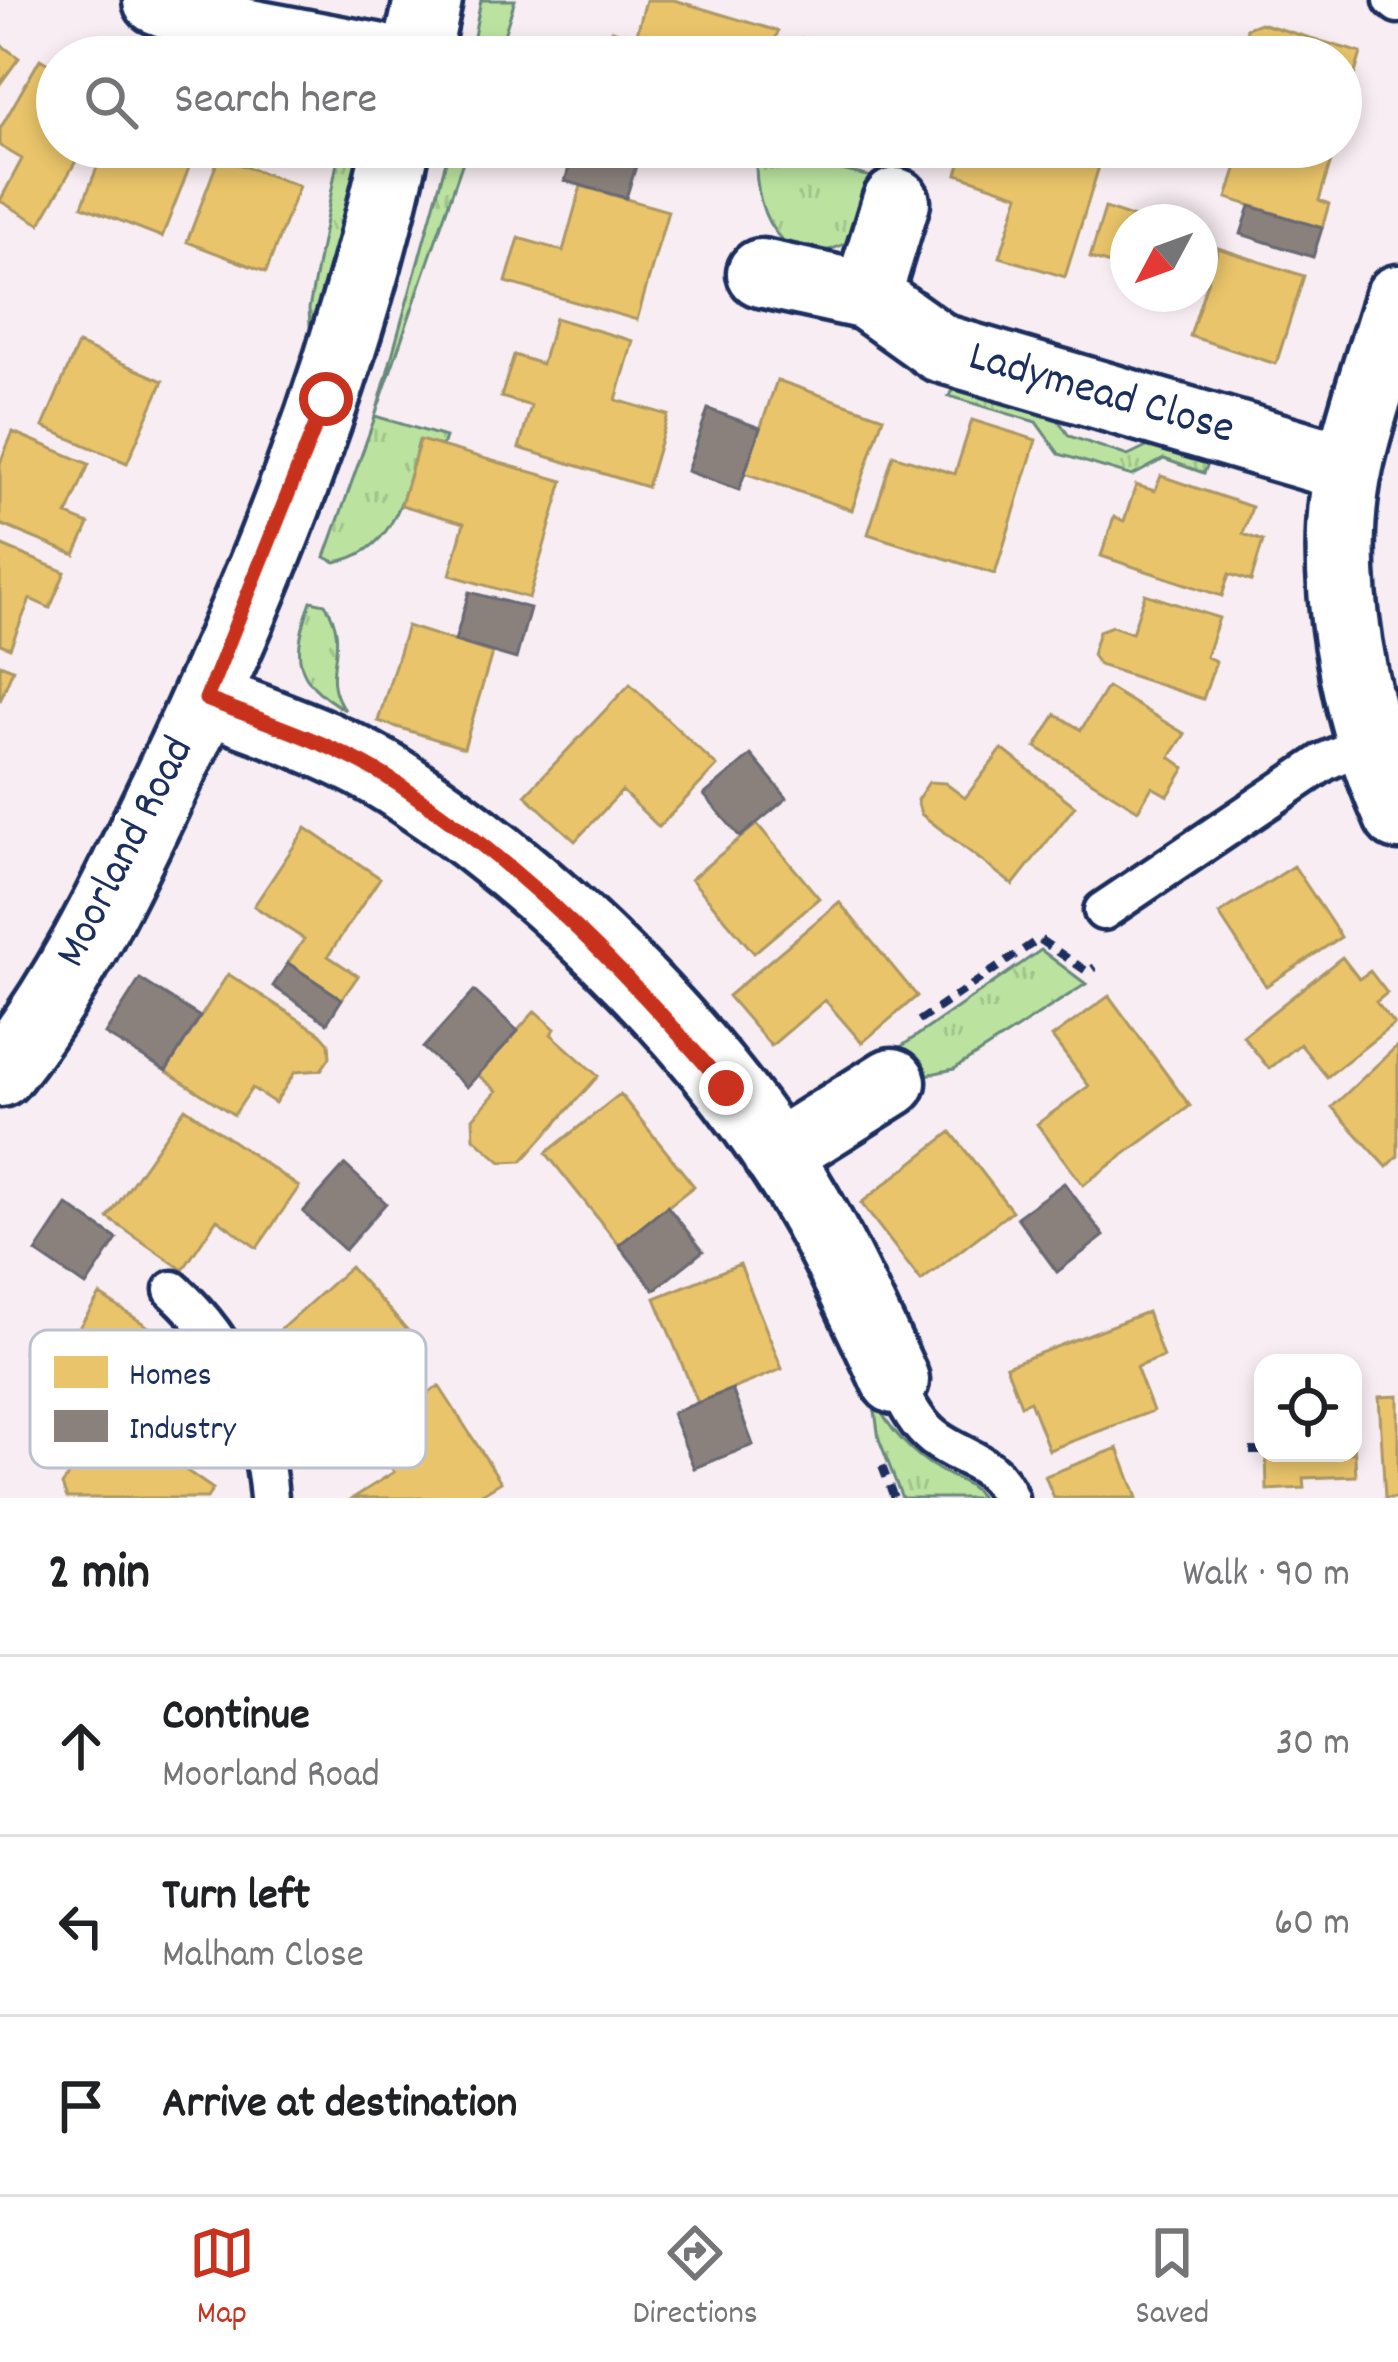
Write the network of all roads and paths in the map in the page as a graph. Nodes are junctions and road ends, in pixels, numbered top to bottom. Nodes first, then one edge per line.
1 (157, 0) edge
2 (428, 0) edge
3 (263, 36) edge
4 (420, 36) edge
5 (391, 168) edge
6 (896, 202) dead end
7 (761, 273) dead end
8 (867, 296) junction
9 (1398, 299) edge
10 (1348, 468) junction
11 (206, 699) junction
12 (1370, 741) junction
13 (1398, 816) edge
14 (1102, 911) dead end
15 (0, 1073) edge
16 (892, 1082) dead end
17 (776, 1155) junction
18 (173, 1290) dead end
19 (210, 1330) edge
20 (895, 1381) joint
21 (1250, 1451) dead end
22 (1254, 1451) edge
23 (265, 1468) edge
24 (269, 1498) edge
25 (1009, 1498) edge

1 - 3 street
2 - 4 street
5 - 11 street, Moorland Road
6 - 8 street
7 - 8 street, Ladymead Close
8 - 10 street, Ladymead Close
9 - 10 street
10 - 12 street
11 - 15 street, Moorland Road
11 - 17 street
12 - 13 street
12 - 14 lane
16 - 17 street
17 - 20 street
18 - 19 lane
20 - 25 lane
21 - 22 path
23 - 24 lane

